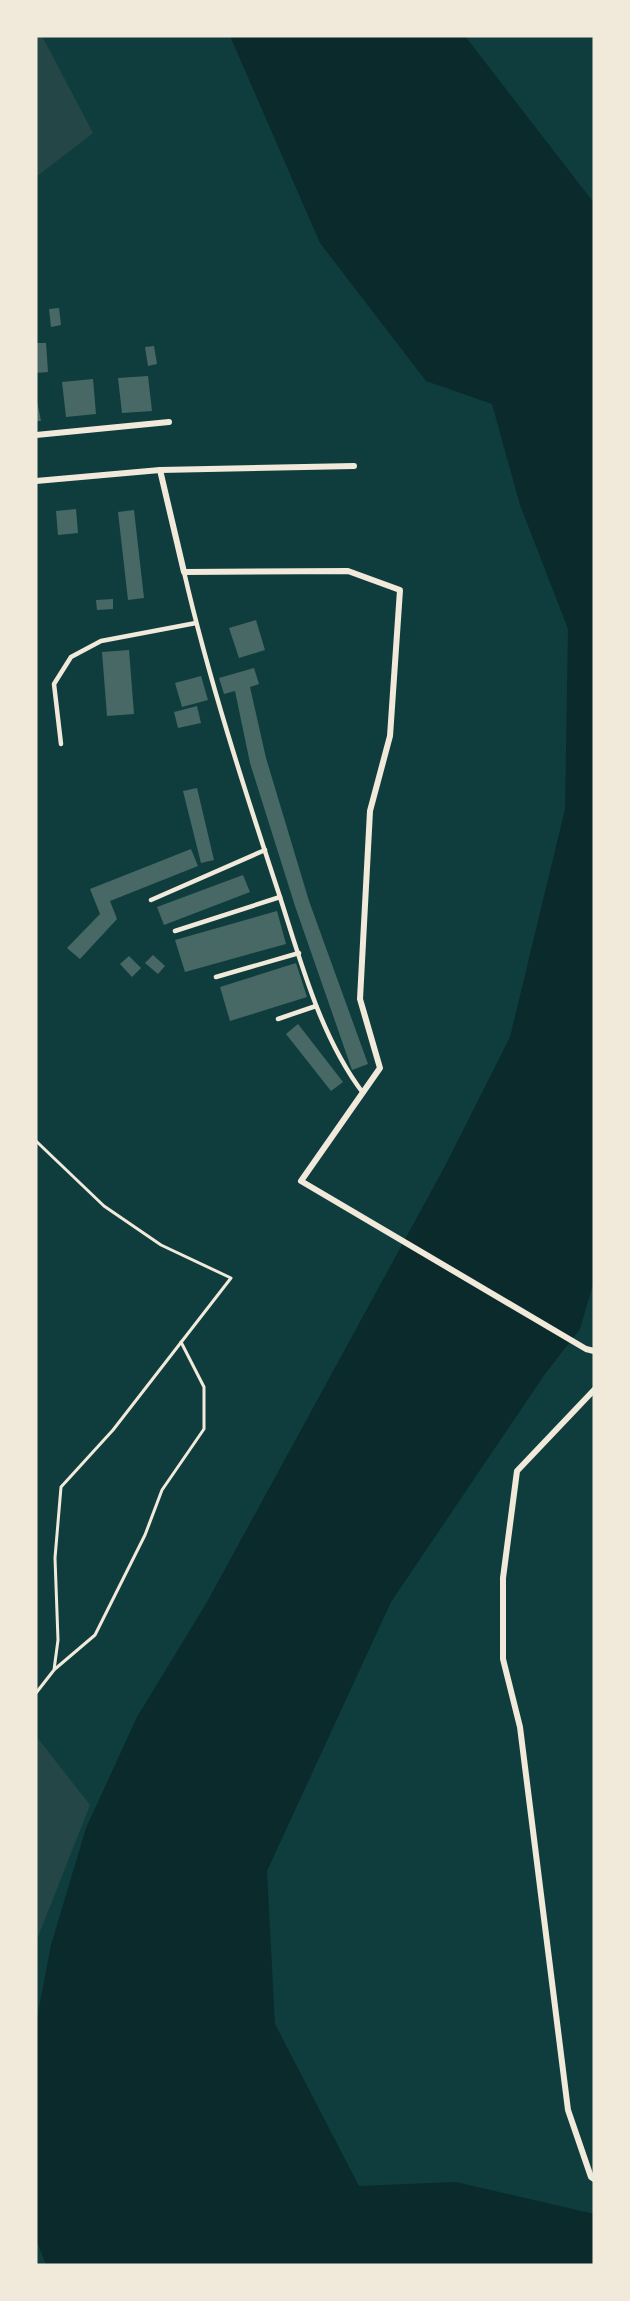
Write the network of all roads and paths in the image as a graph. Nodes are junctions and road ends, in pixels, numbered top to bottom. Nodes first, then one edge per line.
1 (169, 422) dead end
2 (36, 435) edge
3 (354, 466) dead end
4 (160, 470) junction
5 (36, 481) edge
6 (184, 572) junction
7 (196, 623) junction
8 (61, 744) dead end
9 (265, 850) junction
10 (280, 897) junction
11 (151, 900) dead end
12 (175, 931) dead end
13 (299, 953) junction
14 (216, 977) dead end
15 (316, 1006) junction
16 (278, 1020) dead end
17 (363, 1093) junction
18 (36, 1141) edge
19 (182, 1342) junction
20 (594, 1351) edge
21 (594, 1390) edge
22 (54, 1670) junction
23 (36, 1693) edge
24 (594, 2179) edge

1 - 2 street
3 - 4 street
4 - 5 street
4 - 6 street
6 - 7 lane
6 - 17 street
7 - 8 lane
7 - 9 lane
9 - 10 lane
9 - 11 lane
10 - 12 lane
10 - 13 lane
13 - 14 lane
13 - 15 lane
15 - 16 lane
15 - 17 lane
17 - 20 street
18 - 19 path
19 - 22 path
19 - 22 path
21 - 24 street
22 - 23 path

